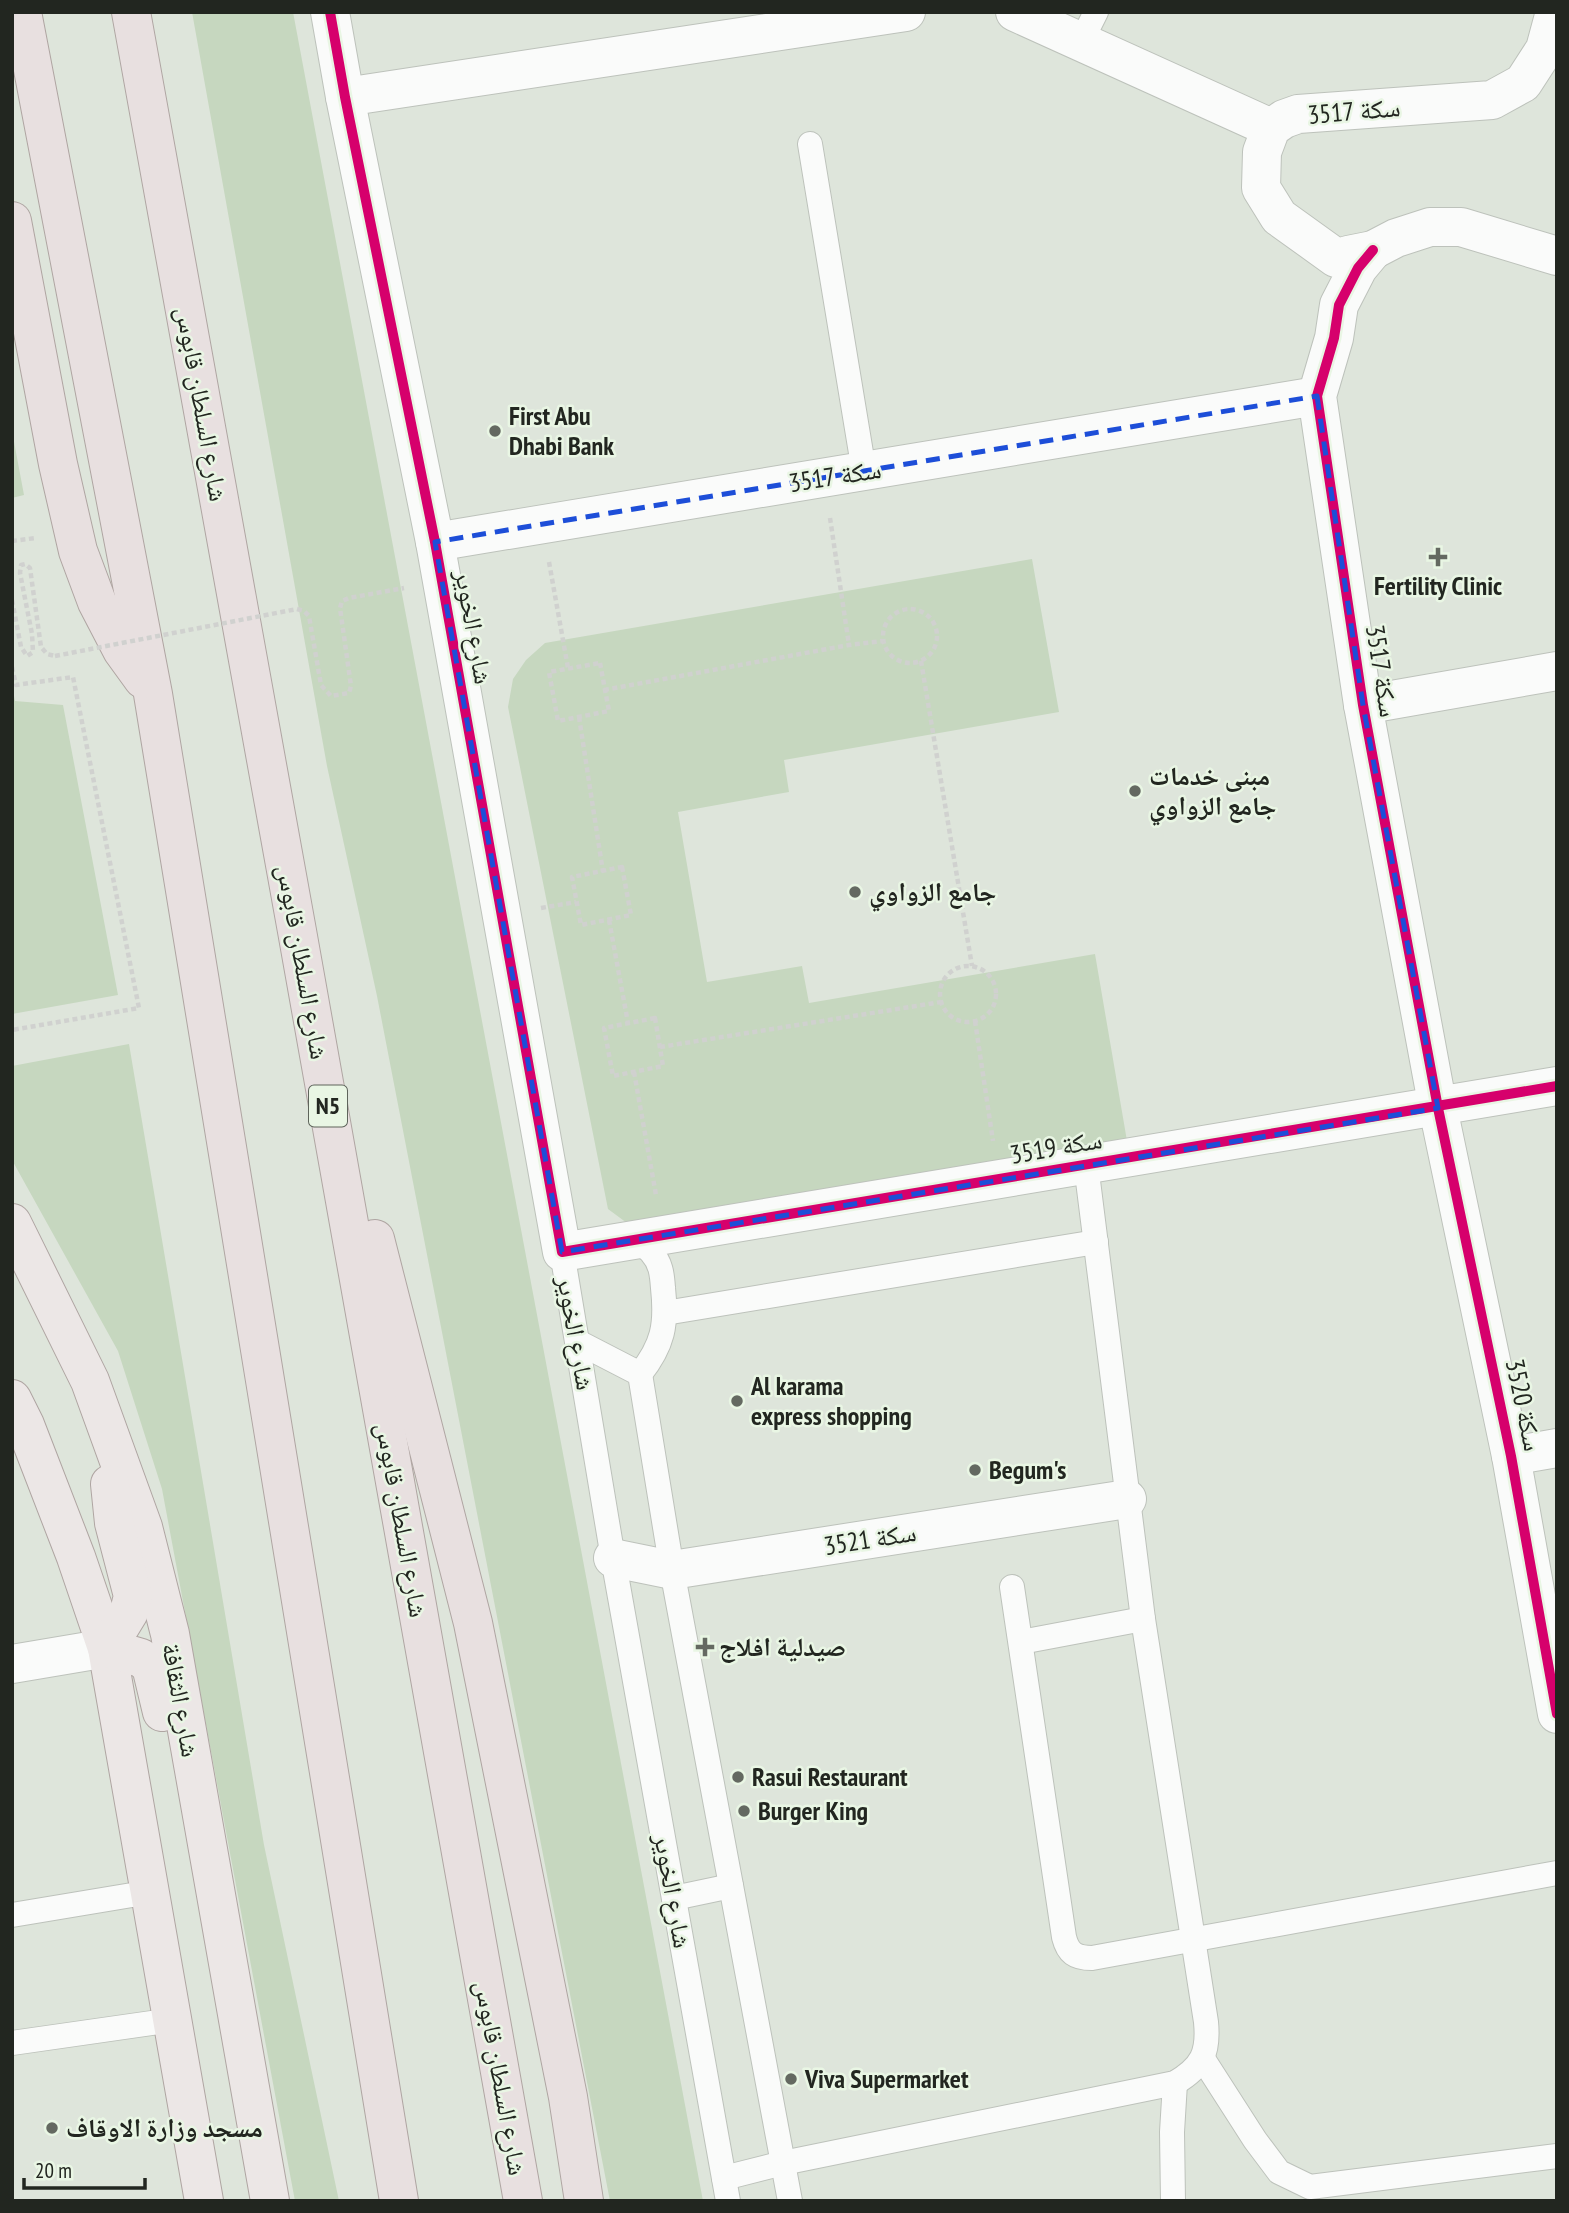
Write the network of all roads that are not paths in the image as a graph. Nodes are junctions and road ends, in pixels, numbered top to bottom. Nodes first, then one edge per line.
1 (23, 12) edge
2 (131, 12) edge
3 (330, 12) edge
4 (906, 12) edge
5 (1015, 12) edge
6 (1555, 12) edge
7 (793, 21) edge
8 (1089, 27) edge
9 (345, 97) junction
10 (1271, 128) junction
11 (810, 144) dead end
12 (12, 221) edge
13 (1557, 256) edge
14 (1342, 274) junction
15 (1317, 396) junction
16 (864, 471) junction
17 (435, 542) junction
18 (1557, 671) edge
19 (153, 694) junction
20 (1363, 705) junction
21 (297, 931) junction
22 (1557, 1086) edge
23 (1438, 1108) junction
24 (1086, 1165) junction
25 (12, 1223) edge
26 (648, 1237) junction
27 (1096, 1242) junction
28 (562, 1252) junction
29 (665, 1313) junction
30 (578, 1342) junction
31 (640, 1374) junction
32 (12, 1399) edge
33 (105, 1422) junction
34 (1557, 1448) edge
35 (1511, 1457) junction
36 (1127, 1499) junction
37 (613, 1558) junction
38 (672, 1570) junction
39 (1012, 1587) dead end
40 (1143, 1619) junction
41 (1021, 1643) junction
42 (107, 1648) junction
43 (12, 1664) edge
44 (1557, 1714) edge
45 (1557, 1873) edge
46 (731, 1886) junction
47 (150, 1892) junction
48 (674, 1898) junction
49 (12, 1915) edge
50 (1192, 1940) junction
51 (173, 2020) junction
52 (12, 2043) edge
53 (1203, 2059) junction
54 (250, 2083) junction
55 (1175, 2083) junction
56 (1557, 2156) edge
57 (783, 2163) junction
58 (726, 2190) edge
59 (204, 2201) edge
60 (270, 2201) edge
61 (399, 2201) edge
62 (523, 2201) edge
63 (584, 2201) edge
64 (790, 2201) edge
65 (1173, 2201) edge

1 - 19 highway
2 - 21 highway, شارع السلطان قابوس / N5
3 - 9 street, شارع الخوير
4 - 7 street
5 - 8 street
6 - 10 street, سكة 3517
7 - 9 street
8 - 10 street
9 - 17 street, شارع الخوير
10 - 14 street, سكة 3517
11 - 16 lane
12 - 19 highway
13 - 14 street
14 - 15 street, سكة 3517
15 - 16 street, سكة 3517
15 - 20 street, سكة 3517
16 - 17 street, سكة 3517
17 - 28 street, شارع الخوير
18 - 20 street
19 - 61 highway
20 - 23 street, سكة 3517
21 - 62 highway, شارع السلطان قابوس / N5
21 - 63 highway
22 - 23 street, سكة 3519
23 - 24 street, سكة 3519
23 - 35 street, سكة 3520
24 - 26 street, سكة 3519
24 - 27 lane
25 - 33 main road, شارع الثقافة
26 - 28 street, سكة 3519
26 - 29 lane
27 - 29 lane
27 - 36 lane
28 - 30 lane, شارع الخوير
29 - 31 lane
30 - 31 lane
30 - 37 lane, شارع الخوير
31 - 38 lane
32 - 42 main road
33 - 42 main road
33 - 54 main road, شارع الثقافة
34 - 35 street
35 - 44 street, سكة 3520
36 - 38 street, سكة 3521
36 - 40 lane
37 - 38 street, سكة 3521
37 - 48 lane, شارع الخوير
38 - 46 lane
39 - 41 lane
40 - 41 lane
40 - 50 lane
41 - 50 lane
42 - 43 street
42 - 47 main road
42 - 54 main road
45 - 50 lane
46 - 48 lane
46 - 57 lane
47 - 49 lane
47 - 51 main road
48 - 58 lane, شارع الخوير
50 - 53 lane
51 - 52 lane
51 - 59 main road
53 - 55 lane
53 - 56 lane
54 - 60 main road, شارع الثقافة
55 - 57 lane
55 - 65 lane
57 - 58 lane
57 - 64 lane

